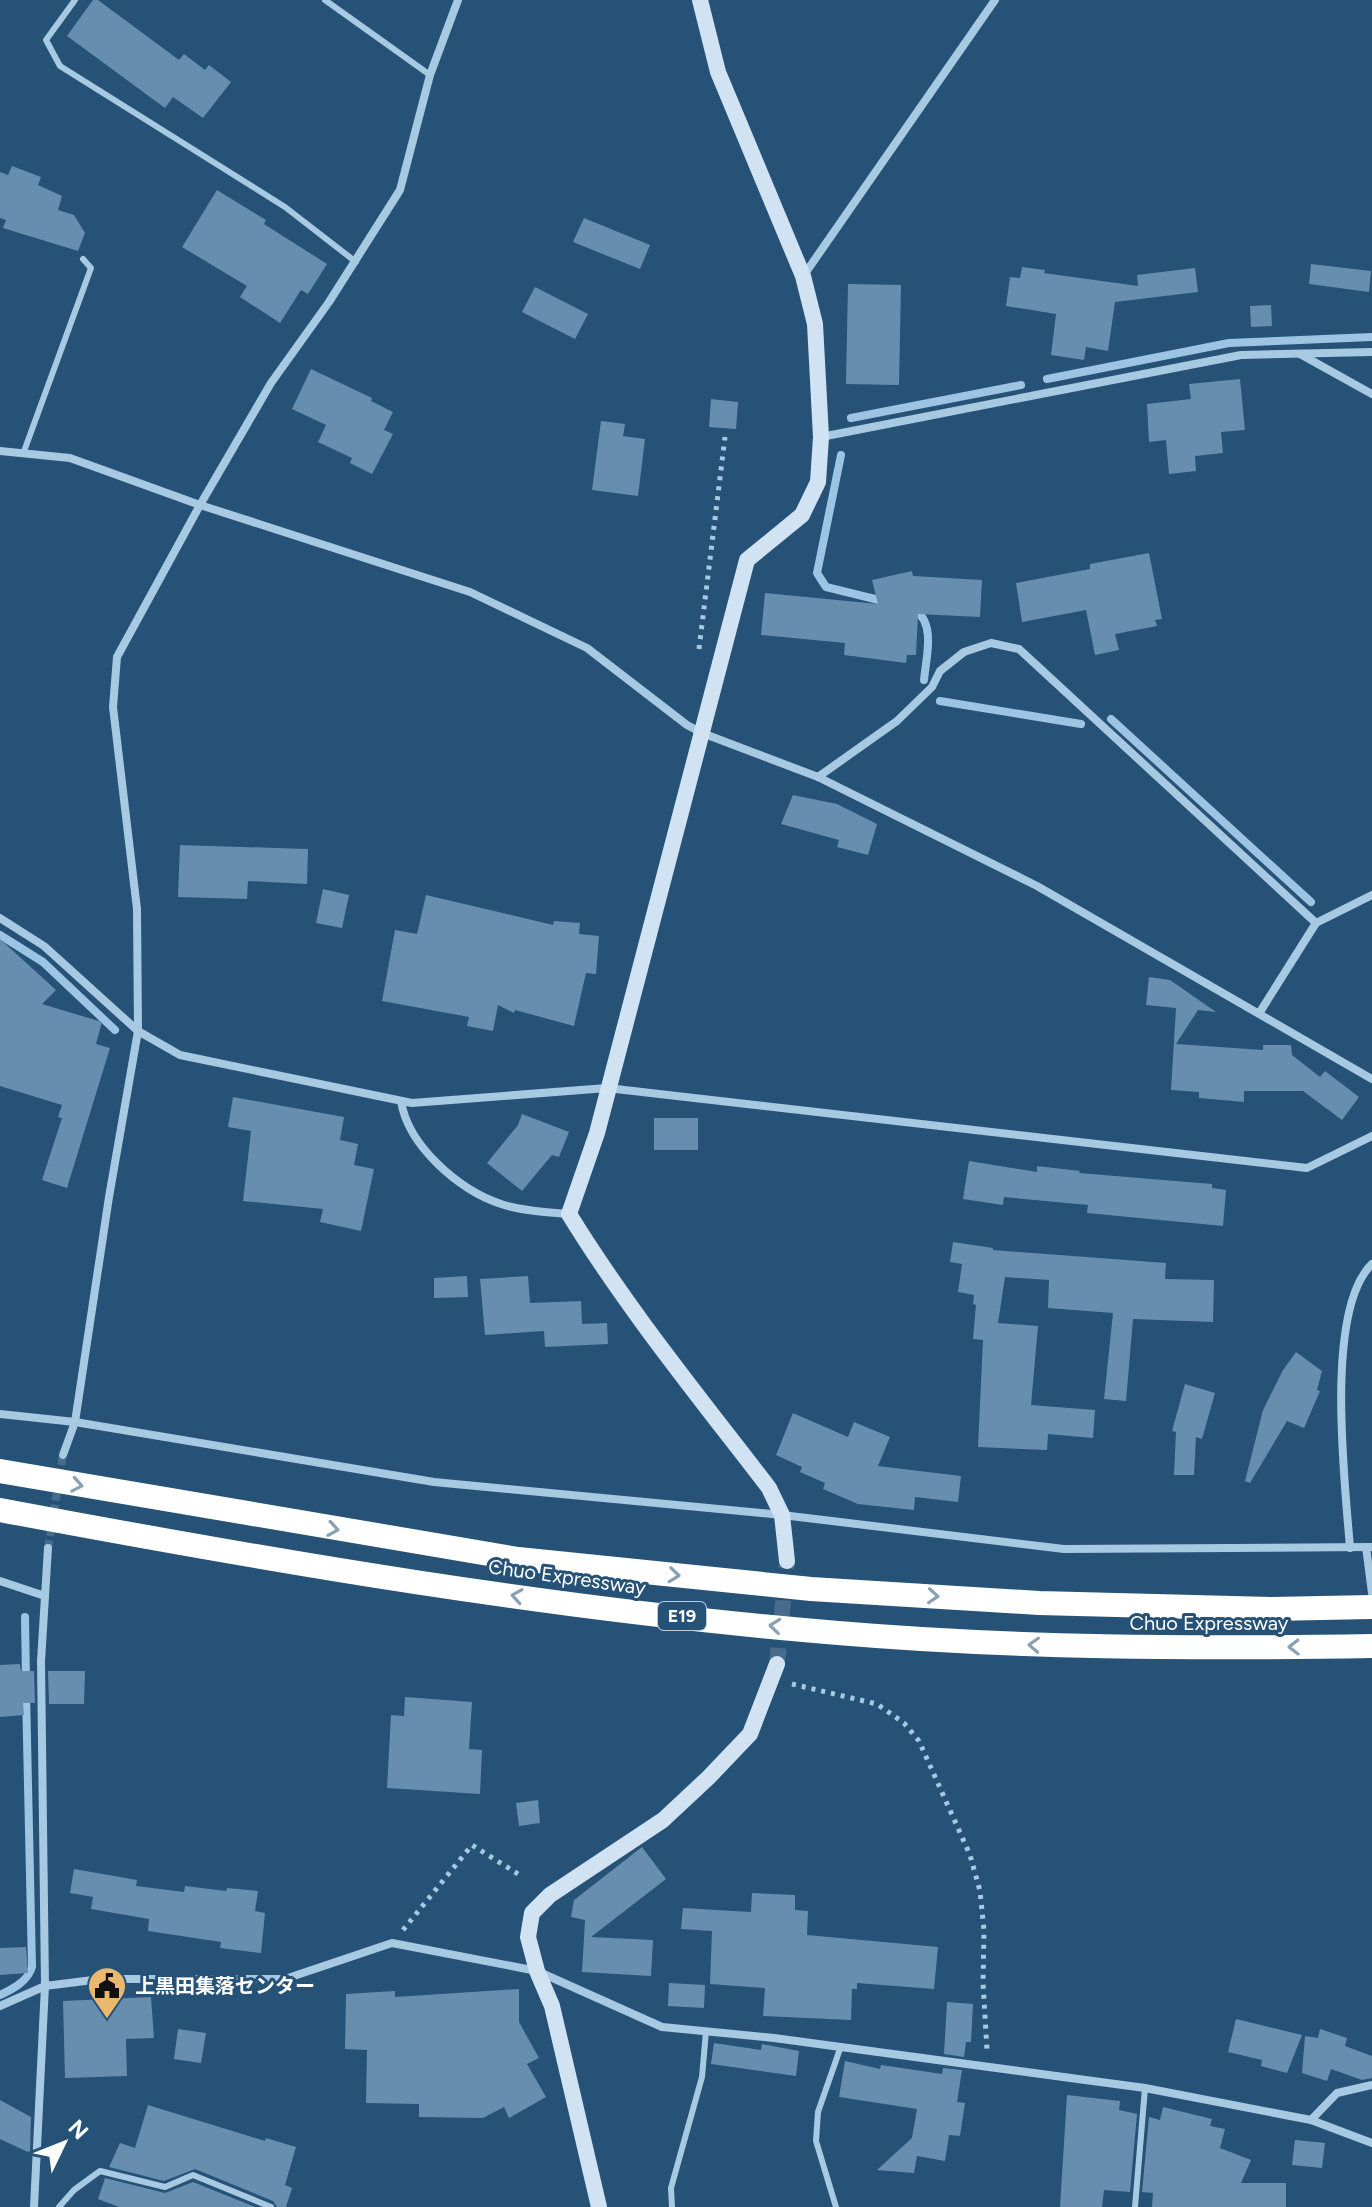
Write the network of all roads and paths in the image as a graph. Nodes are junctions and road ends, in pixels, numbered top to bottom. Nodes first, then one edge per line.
1 (75, 0) edge
2 (325, 0) edge
3 (458, 0) edge
4 (700, 0) edge
5 (995, 0) edge
6 (430, 75) junction
7 (83, 259) dead end
8 (356, 262) junction
9 (803, 276) junction
10 (1372, 352) edge
11 (1299, 353) junction
12 (1372, 394) edge
13 (725, 437) dead end
14 (821, 437) junction
15 (0, 451) edge
16 (23, 454) junction
17 (200, 505) junction
18 (698, 657) dead end
19 (702, 733) junction
20 (818, 777) junction
21 (1372, 895) edge
22 (0, 918) edge
23 (1316, 923) junction
24 (1260, 1012) junction
25 (138, 1031) junction
26 (1372, 1079) edge
27 (607, 1088) junction
28 (401, 1101) junction
29 (1372, 1136) edge
30 (569, 1214) junction
31 (1372, 1264) edge
32 (0, 1414) edge
33 (75, 1422) junction
34 (63, 1455) tunnel mouth
35 (0, 1471) edge
36 (0, 1510) edge
37 (782, 1515) junction
38 (1369, 1547) edge
39 (48, 1548) tunnel mouth
40 (1350, 1548) junction
41 (787, 1561) tunnel mouth
42 (0, 1581) edge
43 (1372, 1593) edge
44 (45, 1596) junction
45 (1372, 1607) edge
46 (1372, 1646) edge
47 (774, 1670) joint
48 (518, 1874) dead end
49 (392, 1943) junction
50 (537, 1971) junction
51 (45, 1986) junction
52 (0, 2006) edge
53 (706, 2031) junction
54 (841, 2046) junction
55 (988, 2067) junction
56 (1372, 2085) edge
57 (1145, 2088) junction
58 (1311, 2120) junction
59 (1372, 2143) edge
60 (34, 2207) edge
61 (59, 2207) edge
62 (271, 2207) edge
63 (599, 2207) edge
64 (672, 2207) edge
65 (836, 2207) edge
66 (1135, 2207) edge

1 - 8 lane
2 - 6 lane
3 - 6 street
4 - 9 street
5 - 9 street
6 - 8 street
7 - 16 lane
8 - 17 street
9 - 14 street
10 - 11 street
11 - 12 street
11 - 14 street
13 - 18 path
14 - 19 street
15 - 16 street
16 - 17 street
17 - 19 street
17 - 25 street
19 - 20 street
19 - 27 street
20 - 23 street
20 - 24 street
21 - 23 street
22 - 25 street
23 - 24 street
24 - 26 street
25 - 28 street
25 - 33 street
27 - 28 street
27 - 29 street
27 - 30 street
28 - 30 street
30 - 37 street
31 - 40 street
32 - 33 street
33 - 34 street
33 - 37 street
35 -> 45 highway, Chuo Expressway / E19
46 -> 36 highway, Chuo Expressway / E19
37 - 40 street
37 - 41 street
38 - 40 street
38 - 43 street
39 - 44 street
42 - 44 street
44 - 51 street
47 - 50 street
47 - 55 path
48 - 49 path
49 - 50 street
49 - 51 street
50 - 53 street
50 - 63 street
51 - 52 street
51 - 60 street
53 - 54 street
53 - 64 lane
54 - 55 street
54 - 65 lane
55 - 57 street
56 - 58 street
57 - 58 street
57 - 66 lane
58 - 59 street
61 - 62 lane

